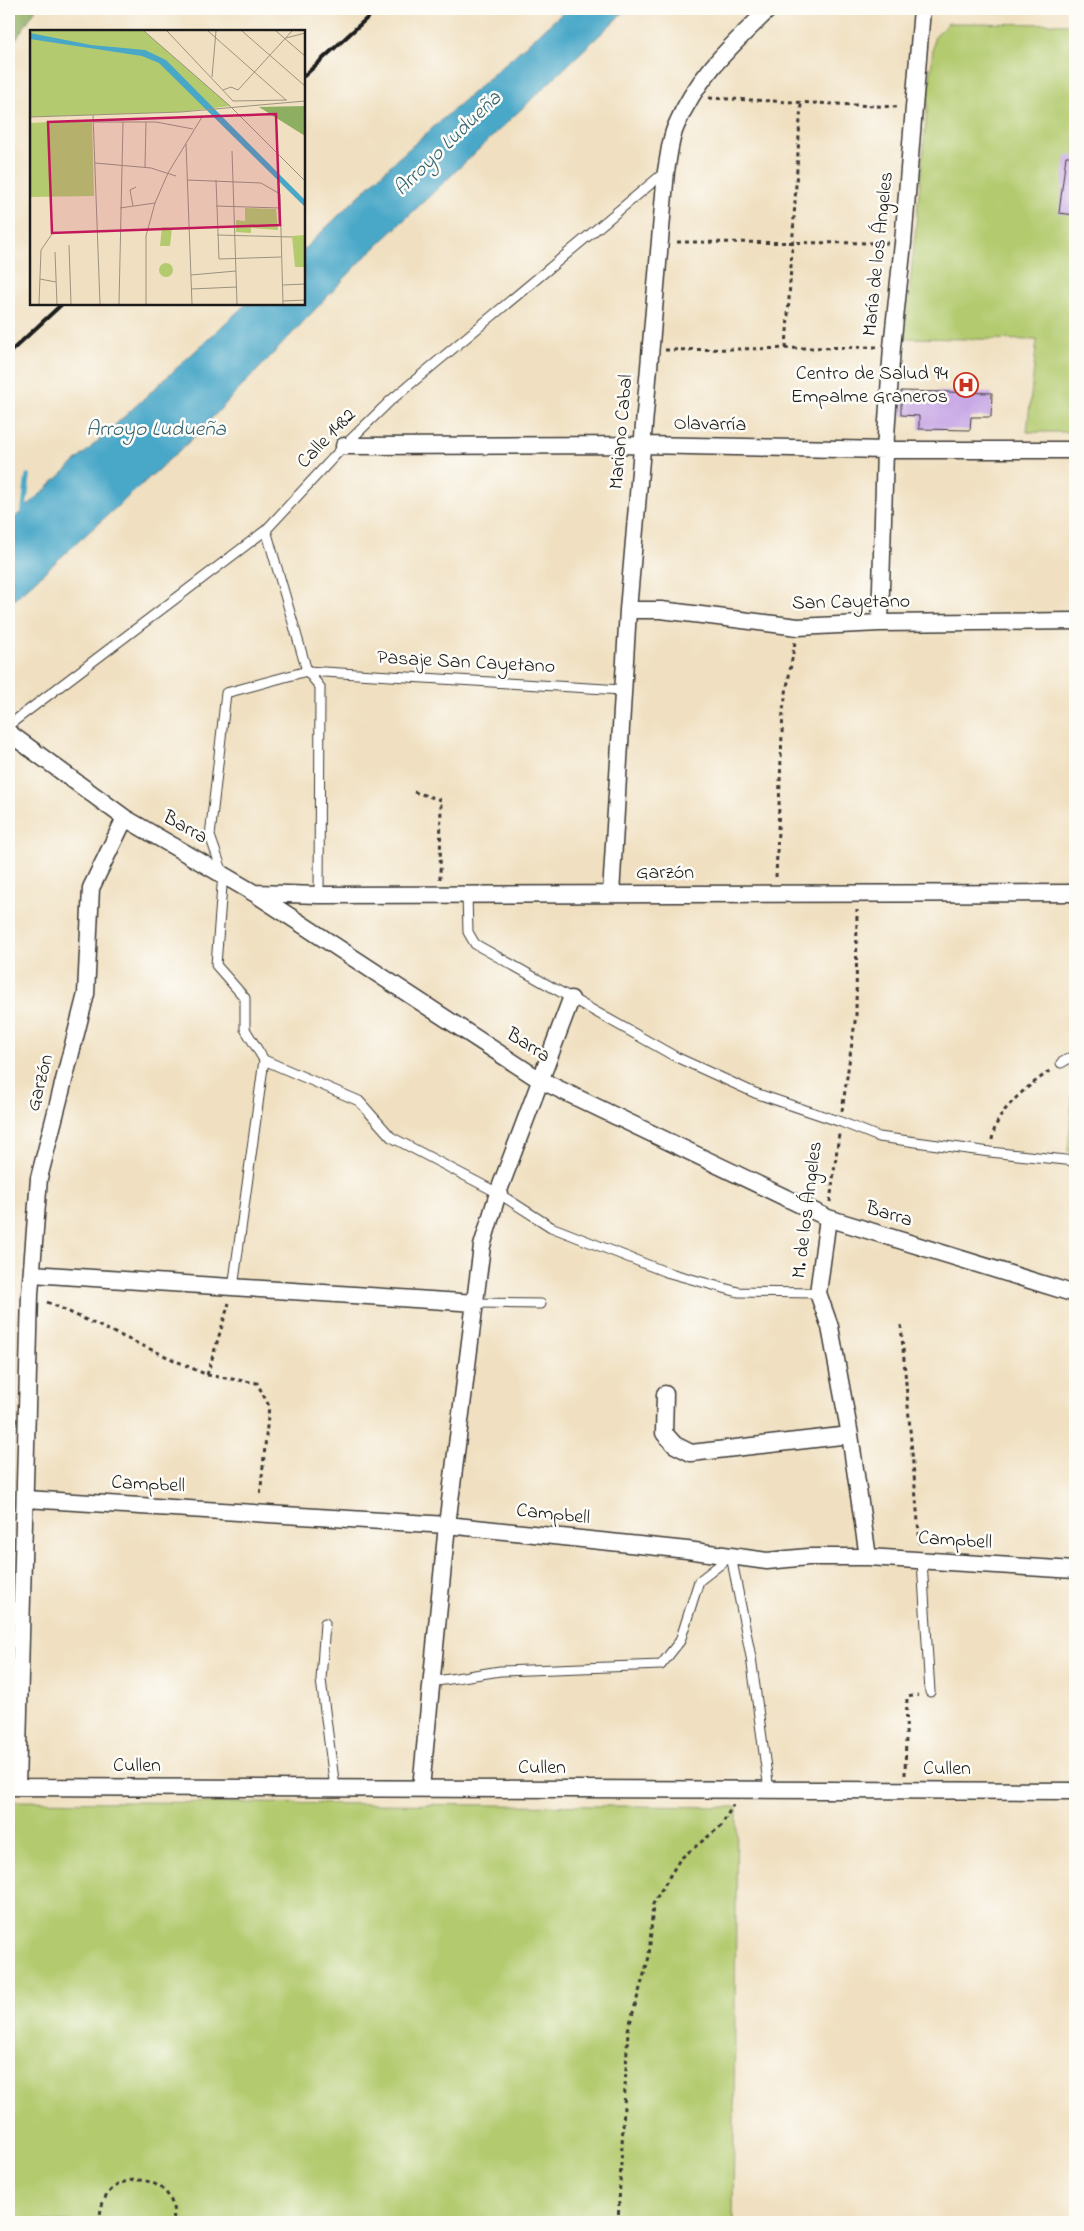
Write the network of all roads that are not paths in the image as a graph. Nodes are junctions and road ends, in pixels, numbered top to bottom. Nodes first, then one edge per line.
1 (769, 9) edge
2 (922, 9) edge
3 (666, 171) junction
4 (642, 445) junction
5 (344, 446) junction
6 (885, 450) junction
7 (1075, 450) edge
8 (266, 530) junction
9 (628, 610) junction
10 (1075, 621) edge
11 (880, 623) junction
12 (307, 671) junction
13 (622, 690) junction
14 (9, 725) edge
15 (9, 733) edge
16 (125, 818) junction
17 (223, 873) junction
18 (1075, 892) edge
19 (254, 893) junction
20 (467, 894) junction
21 (611, 894) junction
22 (319, 895) junction
23 (571, 999) junction
24 (1075, 1055) edge
25 (264, 1060) junction
26 (1061, 1063) road end
27 (540, 1080) junction
28 (1075, 1161) edge
29 (498, 1193) junction
30 (828, 1218) junction
31 (32, 1274) junction
32 (233, 1288) junction
33 (818, 1293) junction
34 (1075, 1294) edge
35 (476, 1303) junction
36 (541, 1304) dead end
37 (664, 1394) dead end
38 (850, 1435) junction
39 (26, 1499) junction
40 (447, 1525) junction
41 (731, 1556) junction
42 (868, 1557) junction
43 (922, 1561) junction
44 (1075, 1570) edge
45 (325, 1622) dead end
46 (431, 1682) junction
47 (930, 1692) road end
48 (13, 1787) edge
49 (336, 1788) junction
50 (421, 1788) junction
51 (769, 1790) junction
52 (1075, 1791) edge

1 - 3 street, Mariano Cabal
2 - 6 street, María de los Ángeles
3 - 4 street, Mariano Cabal
3 - 5 lane, Calle 1482
4 - 5 street, Olavarría
4 - 6 street, Olavarría
4 - 9 street, Mariano Cabal
5 - 8 lane, Calle 1482
6 - 7 street, Olavarría
6 - 11 street, María de los Ángeles
8 - 12 lane
8 - 14 lane, Calle 1482
9 - 11 street, San Cayetano
9 - 13 street, Mariano Cabal
10 - 11 street, San Cayetano
12 - 13 lane, Pasaje San Cayetano
12 - 17 lane, Pasaje San Cayetano
12 - 22 lane
13 - 21 street, Mariano Cabal
15 - 16 street, Barra
16 - 17 street, Barra
16 - 31 street, Garzón
17 - 19 street, Barra
17 - 25 lane
18 - 21 street, Garzón
19 - 22 street, Garzón
19 - 27 street, Barra
20 - 21 street, Garzón
20 - 22 street, Garzón
20 - 23 lane
23 - 27 street
23 - 28 lane
24 - 26 lane
25 - 29 lane
25 - 32 lane
27 - 29 street
27 - 30 street, Barra
29 - 33 lane
29 - 35 street
30 - 33 street, M. de los Ángeles
30 - 34 street, Barra
31 - 32 street
31 - 39 street, Garzón
32 - 35 street
33 - 38 street, M. de los Ángeles
35 - 36 lane
35 - 40 street
37 - 38 street
38 - 42 street, M. de los Ángeles
39 - 40 street, Campbell
39 - 48 street, Garzón
40 - 41 street, Campbell
40 - 46 street
41 - 42 street, Campbell
41 - 46 lane
41 - 51 lane
42 - 43 street, Campbell
43 - 44 street, Campbell
43 - 47 lane
45 - 49 lane
46 - 50 street
48 - 49 street, Cullen
49 - 50 street, Cullen
50 - 51 street, Cullen
51 - 52 street, Cullen

